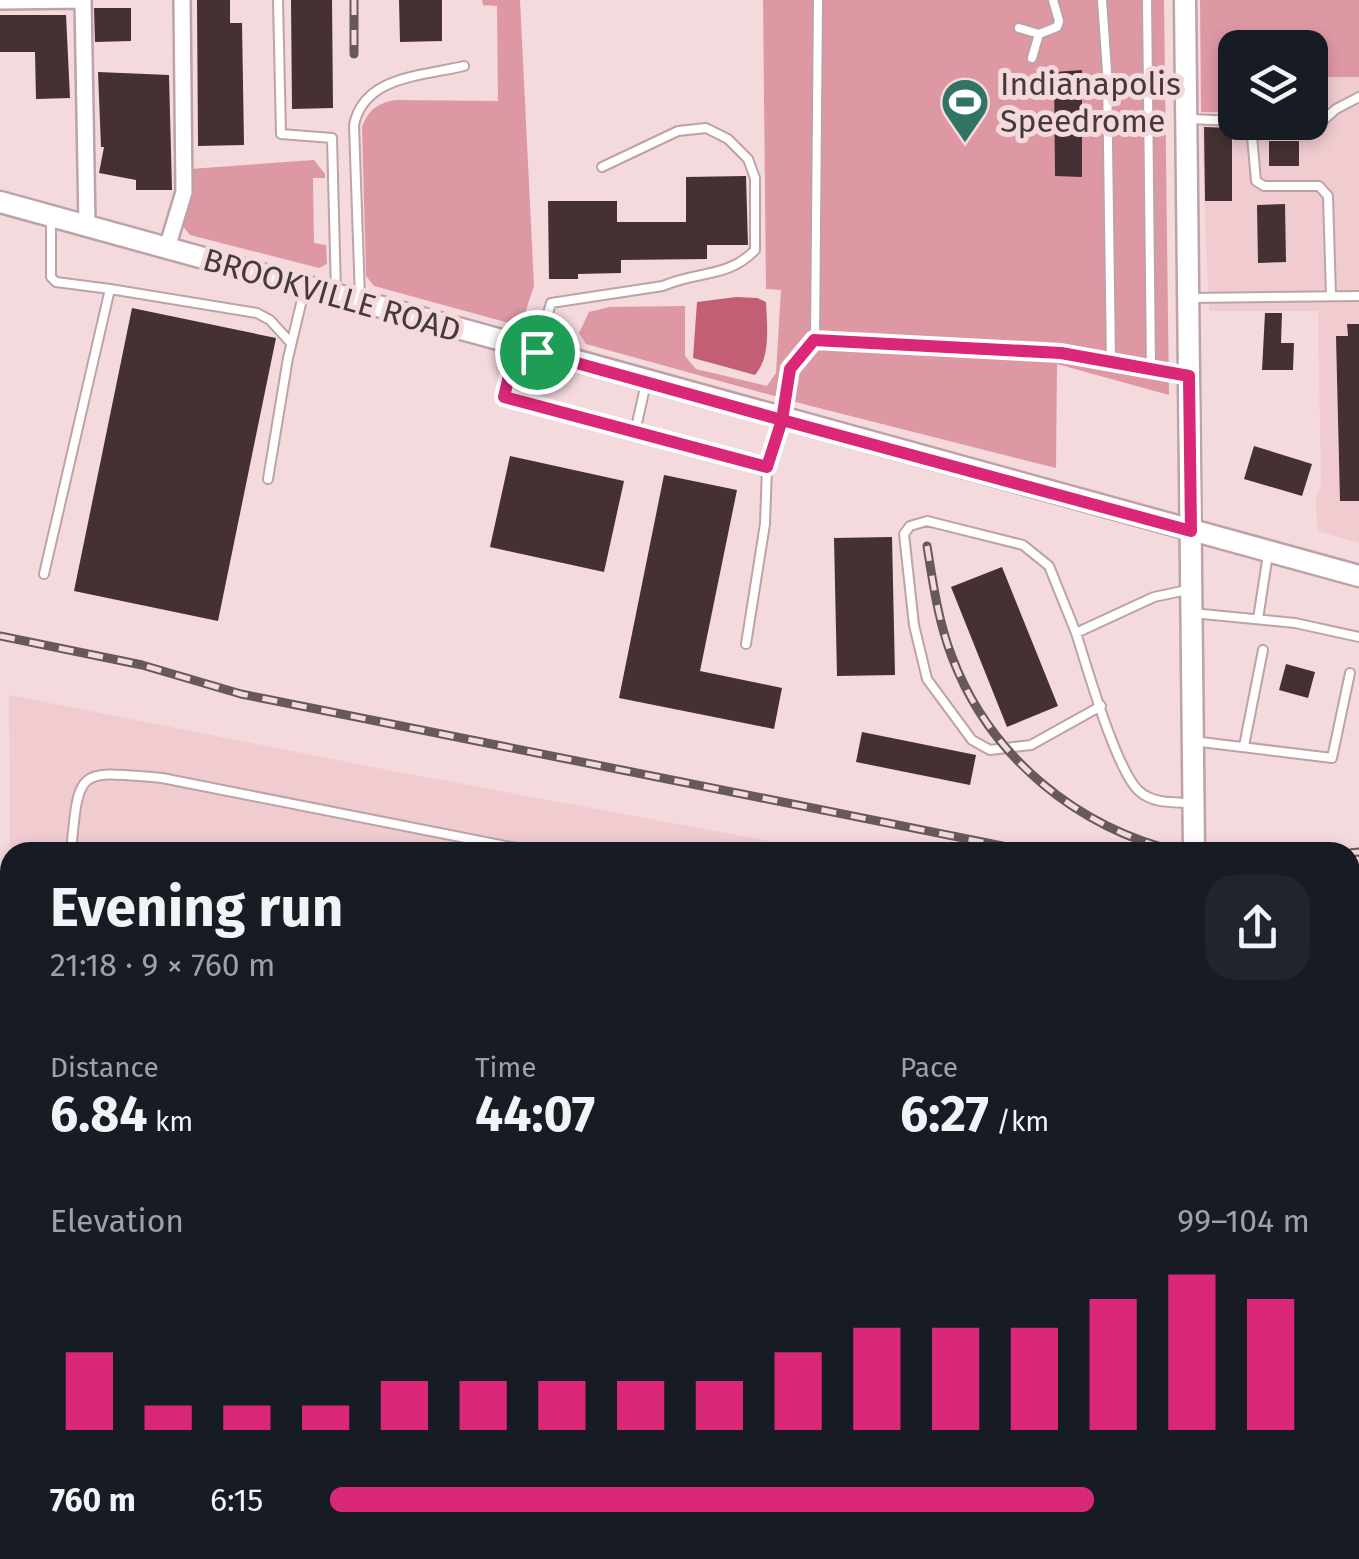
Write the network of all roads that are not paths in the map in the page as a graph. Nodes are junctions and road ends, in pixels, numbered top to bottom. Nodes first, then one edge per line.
1 (83, 0) edge
2 (182, 0) edge
3 (278, 0) edge
4 (818, 0) edge
5 (1053, 0) edge
6 (1102, 0) edge
7 (1147, 0) edge
8 (1185, 0) edge
9 (0, 1) edge
10 (1020, 28) dead end
11 (1039, 34) junction
12 (1032, 58) dead end
13 (464, 66) dead end
14 (1359, 97) edge
15 (1328, 116) edge
16 (1186, 119) junction
17 (1218, 120) edge
18 (1250, 140) edge
19 (602, 168) dead end
20 (0, 202) edge
21 (51, 216) junction
22 (87, 226) junction
23 (167, 248) junction
24 (305, 287) junction
25 (110, 289) junction
26 (336, 296) junction
27 (1330, 296) junction
28 (1359, 296) edge
29 (1188, 298) junction
30 (360, 302) junction
31 (814, 340) junction
32 (292, 343) junction
33 (516, 346) junction
34 (537, 352) junction
35 (1111, 362) junction
36 (1151, 369) junction
37 (1189, 376) junction
38 (647, 382) junction
39 (782, 420) junction
40 (635, 432) junction
41 (767, 467) junction
42 (268, 479) dead end
43 (1191, 531) junction
44 (1268, 552) junction
45 (44, 574) dead end
46 (1359, 576) edge
47 (1192, 590) junction
48 (1192, 613) junction
49 (1258, 619) junction
50 (1076, 633) junction
51 (1359, 638) edge
52 (746, 644) dead end
53 (1263, 650) dead end
54 (1350, 673) dead end
55 (1101, 706) junction
56 (1193, 740) junction
57 (1244, 746) junction
58 (1194, 803) junction
59 (72, 842) edge
60 (485, 842) edge
61 (1194, 842) edge

1 - 9 street
1 - 22 street
2 - 23 street
3 - 26 lane
4 - 31 lane
5 - 11 lane
6 - 35 lane
7 - 36 lane
8 - 16 main road
10 - 11 lane
11 - 12 lane
13 - 30 lane
14 - 15 lane
16 - 17 lane
16 - 29 main road
18 - 27 lane
19 - 34 lane
20 - 21 main road, BROOKVILLE ROAD
21 - 22 main road, BROOKVILLE ROAD
21 - 25 lane
22 - 23 main road, BROOKVILLE ROAD
23 - 24 main road, BROOKVILLE ROAD
24 - 26 main road, BROOKVILLE ROAD
24 - 32 lane
25 - 32 lane
25 - 45 lane
26 - 30 main road, BROOKVILLE ROAD
27 - 28 lane
27 - 29 lane
29 - 37 main road
30 - 33 main road, BROOKVILLE ROAD
31 - 35 lane
31 - 39 lane
32 - 42 lane
33 - 34 main road, BROOKVILLE ROAD
33 - 40 lane
34 - 38 main road, BROOKVILLE ROAD
35 - 36 lane
36 - 37 lane
37 - 43 main road
38 - 39 main road, BROOKVILLE ROAD
38 - 40 lane
39 - 41 lane
39 - 43 main road, BROOKVILLE ROAD
40 - 41 lane
41 - 52 lane
43 - 44 main road, BROOKVILLE ROAD
43 - 47 main road
44 - 46 main road, BROOKVILLE ROAD
44 - 49 lane
47 - 48 main road
47 - 50 lane
48 - 49 lane
48 - 56 main road
49 - 51 lane
50 - 55 lane
50 - 55 lane
53 - 57 lane
54 - 57 lane
55 - 58 lane
56 - 57 lane
56 - 58 main road
58 - 61 main road
59 - 60 lane

